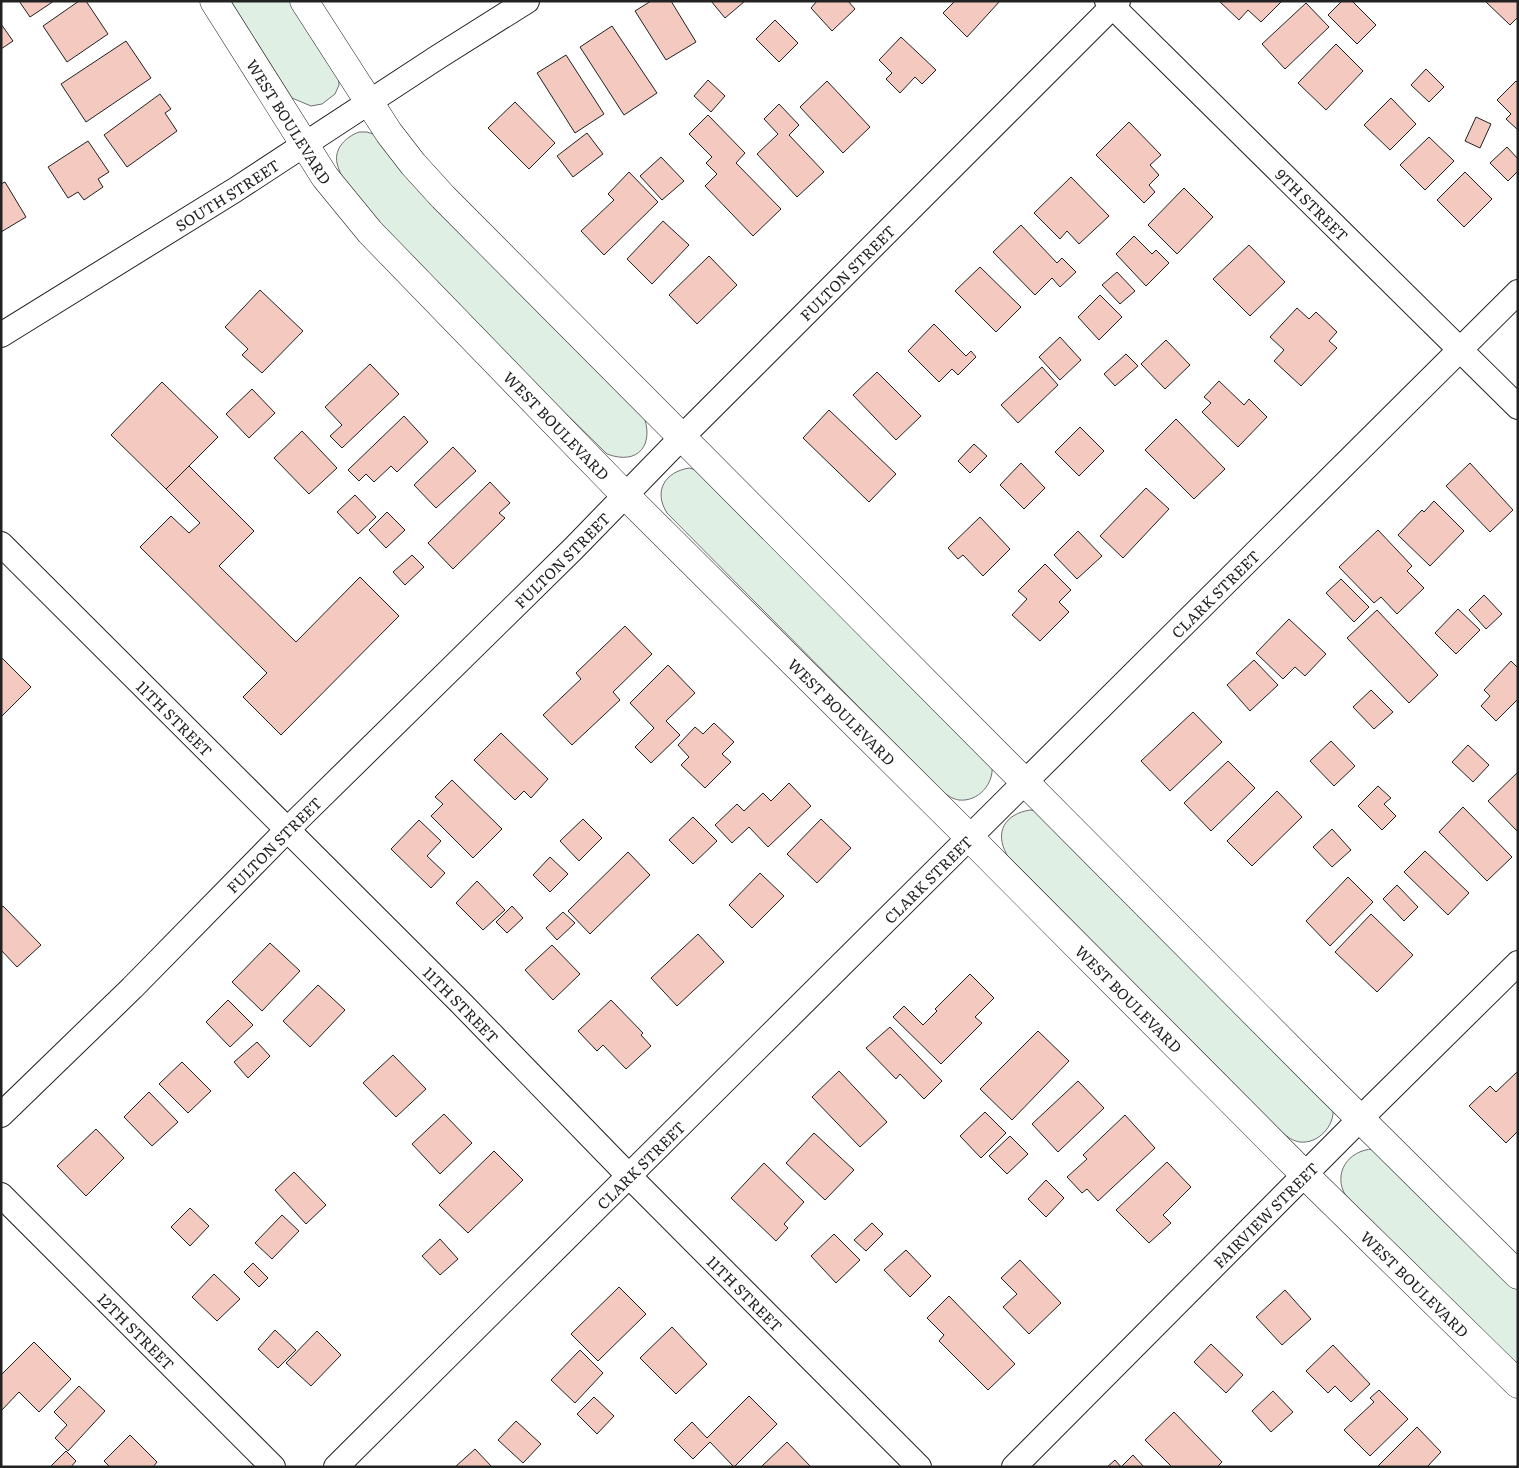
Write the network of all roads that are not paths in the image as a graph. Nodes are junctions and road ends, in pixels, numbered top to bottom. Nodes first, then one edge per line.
1 (214, 1) edge
2 (304, 1) edge
3 (527, 1) edge
4 (1113, 3) edge
5 (368, 103) junction
6 (304, 146) junction
7 (1518, 292) edge
8 (1, 335) edge
9 (1459, 349) junction
10 (1518, 407) edge
11 (681, 438) junction
12 (625, 495) junction
13 (1, 544) edge
14 (1025, 782) junction
15 (287, 830) junction
16 (969, 837) junction
17 (1518, 963) edge
18 (1, 1115) edge
19 (1360, 1119) junction
20 (628, 1175) junction
21 (1305, 1175) junction
22 (1, 1195) edge
23 (1518, 1275) edge
24 (1518, 1384) edge
25 (273, 1467) edge
26 (336, 1467) edge
27 (920, 1467) edge
28 (1014, 1467) edge

1 - 6 street, WEST BOULEVARD
2 - 5 street
3 - 5 street, SOUTH STREET
4 - 9 street, 9TH STREET
4 - 11 street, FULTON STREET
5 - 6 street, SOUTH STREET
5 - 11 street
6 - 8 street, SOUTH STREET
6 - 12 street, WEST BOULEVARD
7 - 9 street, CLARK STREET
9 - 10 street, 9TH STREET
9 - 14 street, CLARK STREET
11 - 12 street, FULTON STREET
11 - 14 street
12 - 15 street, FULTON STREET
12 - 16 street, WEST BOULEVARD
13 - 15 street, 11TH STREET
14 - 16 street, CLARK STREET
14 - 19 street
15 - 18 street, FULTON STREET
15 - 20 street, 11TH STREET
16 - 20 street, CLARK STREET
16 - 21 street, WEST BOULEVARD
17 - 19 street, FAIRVIEW STREET
19 - 21 street, FAIRVIEW STREET
19 - 23 street
20 - 26 street, CLARK STREET
20 - 27 street, 11TH STREET
21 - 24 street, WEST BOULEVARD
21 - 28 street, FAIRVIEW STREET
22 - 25 street, 12TH STREET

